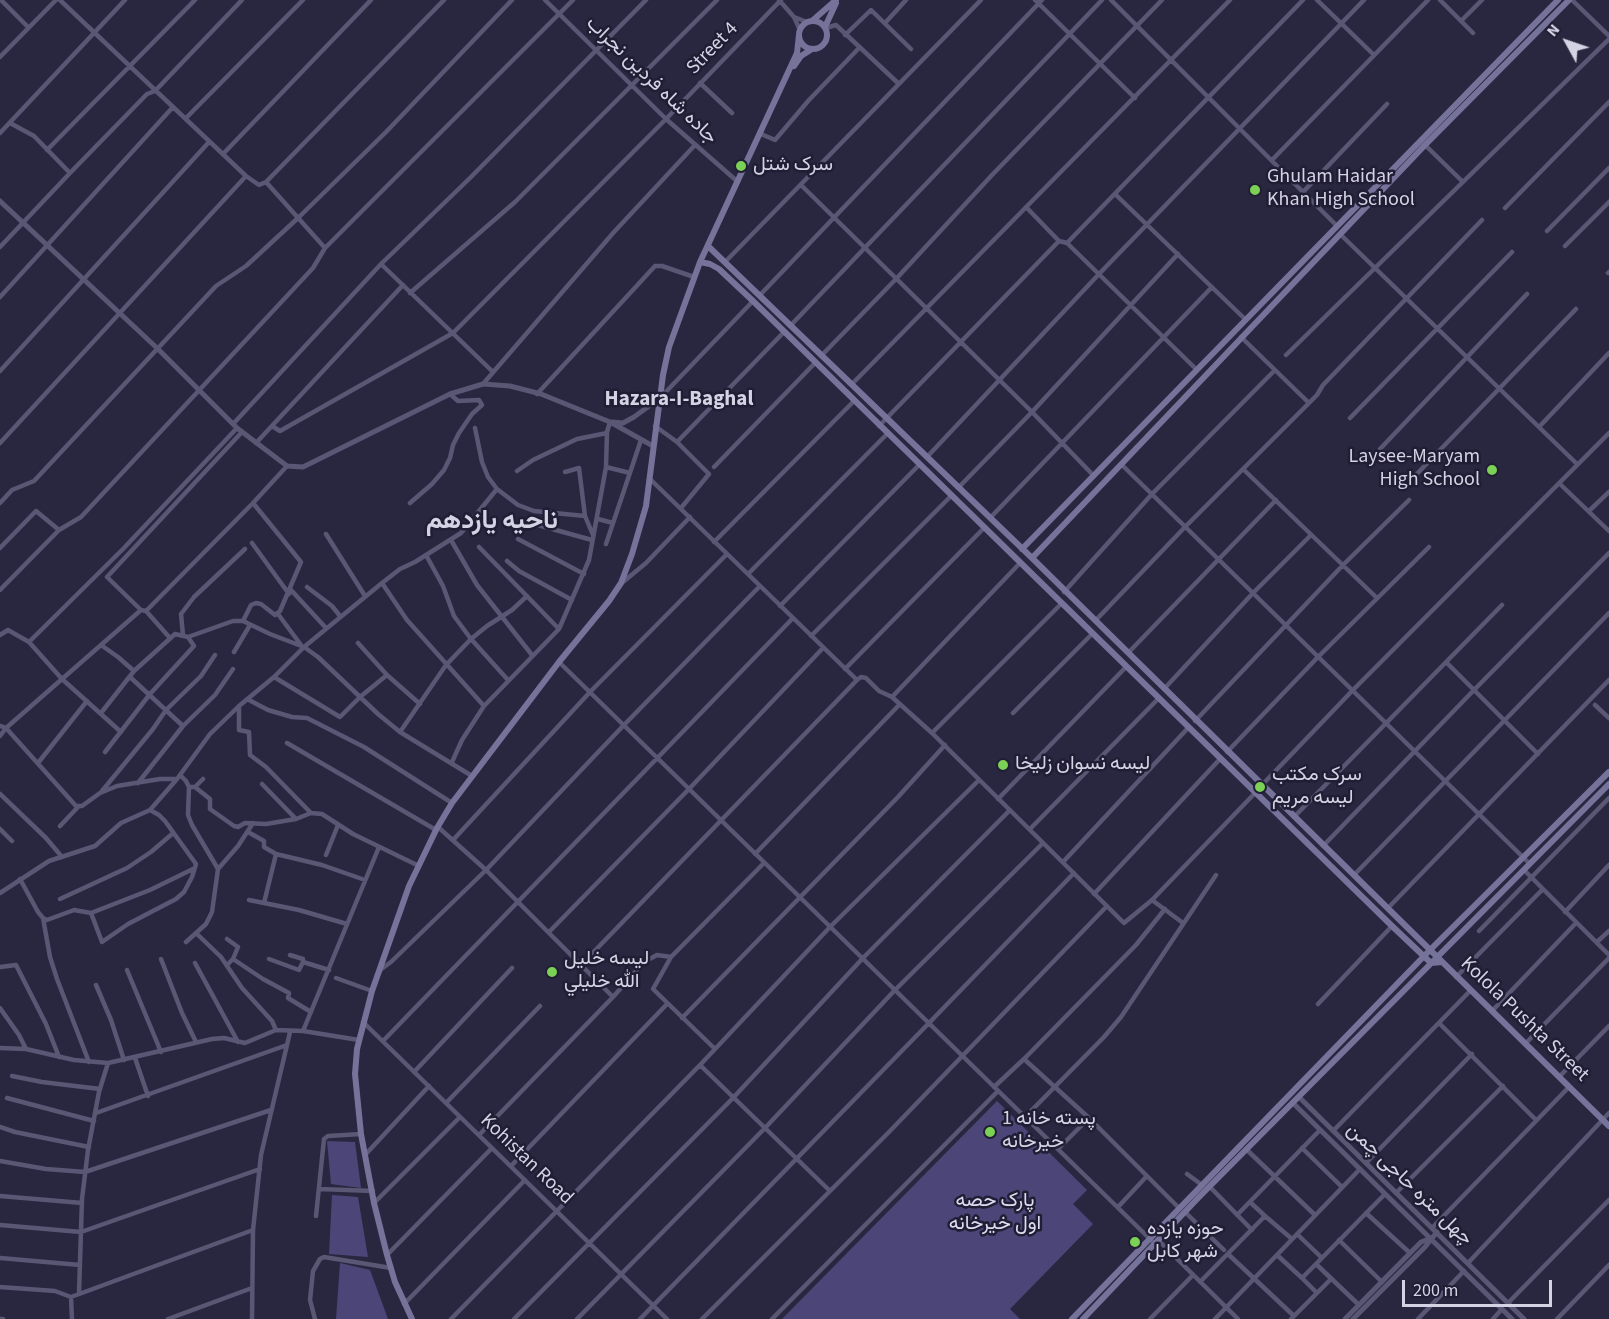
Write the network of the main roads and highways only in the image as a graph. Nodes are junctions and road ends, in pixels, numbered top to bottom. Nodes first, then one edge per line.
1 (837, 0) edge
2 (1558, 0) edge
3 (1570, 0) edge
4 (809, 22) junction
5 (825, 28) junction
6 (799, 33) junction
7 (813, 49) junction
8 (784, 82) junction
9 (708, 246) junction
10 (700, 262) junction
11 (1301, 264) junction
12 (1307, 269) junction
13 (1022, 549) junction
14 (1032, 558) junction
15 (1609, 772) edge
16 (1252, 776) junction
17 (1245, 783) junction
18 (1609, 784) edge
19 (1273, 797) junction
20 (1266, 804) junction
21 (1430, 950) junction
22 (1424, 957) junction
23 (1439, 959) junction
24 (1431, 963) junction
25 (1609, 1126) edge
26 (1214, 1177) junction
27 (1198, 1194) junction
28 (1154, 1240) junction
29 (1089, 1302) junction
30 (1094, 1307) junction
31 (412, 1319) edge
32 (1072, 1319) edge
33 (1083, 1319) edge

1 - 4 main road
1 - 5 main road
2 - 11 main road
3 - 12 main road
4 - 5 main road
4 - 6 main road
5 - 7 main road
6 - 7 main road
6 - 8 main road
7 - 8 main road
8 - 9 main road
9 - 10 main road
9 - 13 main road, Kolola Pushta Street
10 - 17 main road
10 - 31 main road
11 - 12 main road
11 - 13 main road
12 - 14 main road
13 - 14 main road, Kolola Pushta Street
14 - 16 main road, Kolola Pushta Street
15 - 21 main road
16 - 17 main road
16 - 19 main road, Kolola Pushta Street
17 - 20 main road
18 - 23 main road
19 - 20 main road
19 - 21 main road, Kolola Pushta Street
20 - 22 main road
21 - 22 main road
21 - 23 main road, Kolola Pushta Street
22 - 24 main road
22 - 26 main road
23 - 24 main road
23 - 25 main road, Kolola Pushta Street
24 - 26 main road
26 - 27 main road
26 - 27 main road
27 - 28 main road
28 - 29 main road
28 - 30 main road
29 - 30 main road
29 - 32 main road
30 - 33 main road

